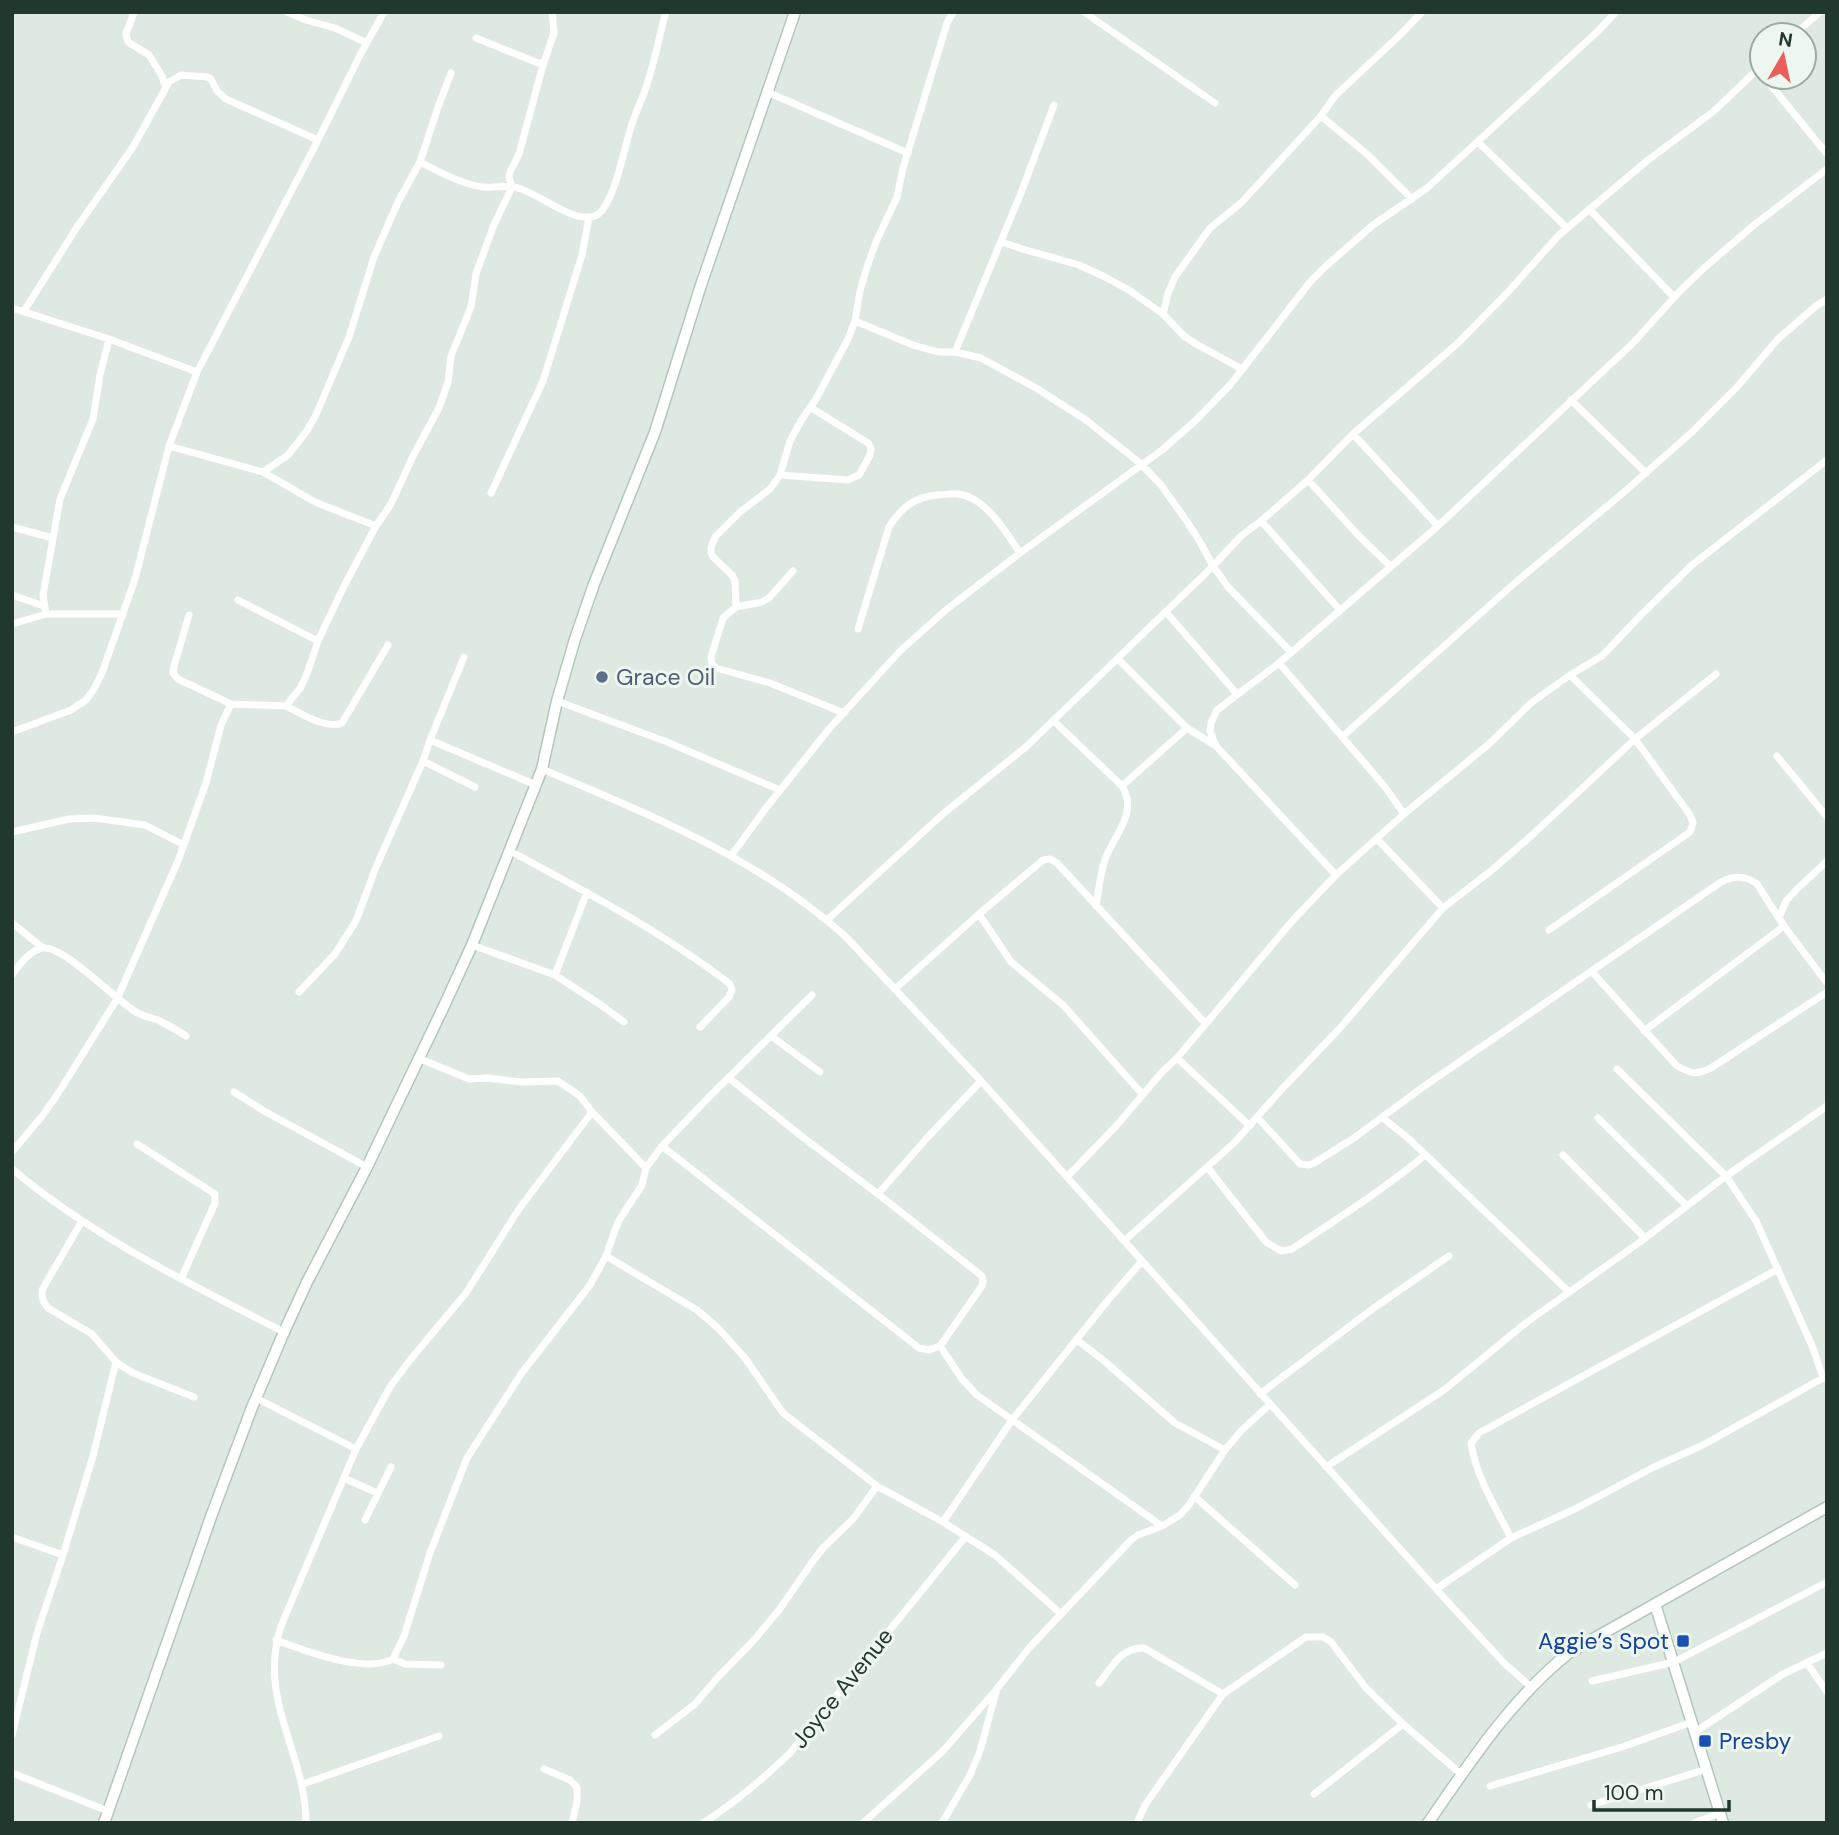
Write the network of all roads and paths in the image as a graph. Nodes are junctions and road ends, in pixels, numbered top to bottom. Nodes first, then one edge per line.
1 (134, 12) edge
2 (287, 12) edge
3 (384, 12) edge
4 (552, 12) edge
5 (666, 12) edge
6 (795, 12) edge
7 (953, 12) edge
8 (1084, 12) edge
9 (1422, 12) edge
10 (1616, 12) edge
11 (476, 38) dead end
12 (366, 43) junction
13 (543, 65) junction
14 (451, 73) dead end
15 (1748, 83) edge
16 (165, 86) junction
17 (1776, 91) edge
18 (767, 92) junction
19 (1215, 103) dead end
20 (1055, 105) dead end
21 (1321, 116) junction
22 (318, 140) junction
23 (1478, 142) junction
24 (908, 153) junction
25 (1827, 154) edge
26 (420, 162) junction
27 (1827, 169) edge
28 (512, 187) junction
29 (1412, 199) junction
30 (1589, 209) junction
31 (589, 217) junction
32 (1567, 228) junction
33 (1001, 242) junction
34 (1674, 297) junction
35 (1827, 299) edge
36 (12, 308) edge
37 (24, 311) junction
38 (1163, 314) junction
39 (855, 321) junction
40 (110, 339) junction
41 (955, 352) junction
42 (1242, 369) junction
43 (197, 372) junction
44 (1571, 400) junction
45 (810, 407) junction
46 (1353, 434) junction
47 (169, 446) junction
48 (1827, 460) edge
49 (1142, 464) junction
50 (264, 472) junction
51 (1646, 473) junction
52 (780, 475) junction
53 (1308, 480) junction
54 (491, 493) dead end
55 (1261, 521) junction
56 (376, 526) junction
57 (1438, 526) junction
58 (12, 527) edge
59 (53, 538) junction
60 (1020, 553) junction
61 (1213, 566) junction
62 (1390, 566) junction
63 (793, 571) dead end
64 (12, 595) edge
65 (238, 600) dead end
66 (736, 607) junction
67 (45, 610) junction
68 (1340, 610) junction
69 (1166, 612) junction
70 (122, 614) junction
71 (189, 615) dead end
72 (12, 624) edge
73 (858, 629) dead end
74 (318, 641) junction
75 (388, 645) dead end
76 (1291, 652) junction
77 (464, 657) dead end
78 (1118, 659) junction
79 (1279, 663) junction
80 (1716, 674) dead end
81 (1570, 675) junction
82 (1237, 694) junction
83 (557, 701) junction
84 (230, 704) junction
85 (286, 706) junction
86 (844, 713) junction
87 (1054, 721) junction
88 (1187, 729) junction
89 (12, 732) edge
90 (1343, 736) junction
91 (1635, 739) junction
92 (430, 740) junction
93 (1216, 746) junction
94 (1777, 756) dead end
95 (423, 761) junction
96 (542, 769) junction
97 (536, 785) junction
98 (1122, 786) junction
99 (475, 787) dead end
100 (780, 790) junction
101 (1404, 814) junction
102 (1827, 817) edge
103 (12, 832) edge
104 (1377, 839) junction
105 (184, 845) junction
106 (510, 850) junction
107 (731, 856) junction
108 (1827, 861) edge
109 (1336, 875) junction
110 (587, 892) junction
111 (1096, 906) junction
112 (1443, 908) junction
113 (979, 914) junction
114 (1779, 918) junction
115 (827, 920) junction
116 (12, 923) edge
117 (1784, 926) junction
118 (1549, 930) dead end
119 (472, 945) junction
120 (43, 948) junction
121 (1592, 972) junction
122 (12, 975) edge
123 (555, 975) junction
124 (1827, 983) edge
125 (895, 989) junction
126 (299, 992) dead end
127 (1827, 992) edge
128 (812, 995) dead end
129 (117, 999) junction
130 (624, 1022) dead end
131 (1205, 1023) junction
132 (700, 1027) dead end
133 (1644, 1031) junction
134 (186, 1036) dead end
135 (771, 1036) junction
136 (418, 1058) junction
137 (1177, 1058) junction
138 (1617, 1069) dead end
139 (820, 1072) dead end
140 (729, 1078) junction
141 (981, 1082) junction
142 (234, 1092) dead end
143 (1143, 1095) junction
144 (1827, 1106) edge
145 (592, 1112) junction
146 (1258, 1118) junction
147 (1383, 1118) junction
148 (1598, 1118) dead end
149 (1250, 1126) junction
150 (138, 1144) dead end
151 (663, 1146) junction
152 (12, 1152) edge
153 (1424, 1155) junction
154 (1563, 1155) dead end
155 (367, 1167) junction
156 (646, 1168) junction
157 (1208, 1168) junction
158 (12, 1169) edge
159 (1726, 1176) junction
160 (1067, 1177) junction
161 (878, 1194) junction
162 (1687, 1206) junction
163 (82, 1221) junction
164 (1645, 1238) junction
165 (1124, 1241) junction
166 (606, 1256) junction
167 (1449, 1256) dead end
168 (1142, 1261) junction
169 (1778, 1269) junction
170 (181, 1279) junction
171 (1569, 1292) junction
172 (284, 1332) junction
173 (1076, 1339) junction
174 (940, 1346) junction
175 (116, 1362) junction
176 (1260, 1394) junction
177 (194, 1397) dead end
178 (257, 1398) junction
179 (1269, 1405) junction
180 (1013, 1420) junction
181 (356, 1449) junction
182 (1225, 1450) junction
183 (391, 1467) dead end
184 (1326, 1467) junction
185 (344, 1478) junction
186 (877, 1486) junction
187 (377, 1493) junction
188 (1194, 1496) junction
189 (1827, 1507) edge
190 (365, 1520) dead end
191 (943, 1522) junction
192 (1162, 1526) junction
193 (966, 1536) junction
194 (12, 1537) edge
195 (1511, 1538) junction
196 (63, 1555) junction
197 (1827, 1582) edge
198 (1295, 1586) dead end
199 (1436, 1589) junction
200 (1655, 1604) junction
201 (1060, 1613) junction
202 (276, 1640) junction
203 (1827, 1653) edge
204 (393, 1659) junction
205 (1674, 1662) junction
206 (1807, 1663) junction
207 (441, 1665) dead end
208 (1592, 1681) dead end
209 (1099, 1683) dead end
210 (1531, 1687) junction
211 (996, 1690) junction
212 (1827, 1692) edge
213 (1223, 1694) junction
214 (1403, 1724) junction
215 (1694, 1727) junction
216 (12, 1735) edge
217 (655, 1735) dead end
218 (439, 1736) dead end
219 (544, 1769) dead end
220 (1707, 1769) junction
221 (12, 1773) edge
222 (1461, 1774) junction
223 (303, 1784) junction
224 (1490, 1786) dead end
225 (1314, 1794) dead end
226 (1591, 1805) dead end
227 (108, 1811) junction
228 (1722, 1818) edge
229 (104, 1823) edge
230 (306, 1823) edge
231 (572, 1823) edge
232 (703, 1823) edge
233 (863, 1823) edge
234 (942, 1823) edge
235 (1137, 1823) edge
236 (1428, 1823) edge
237 (1694, 1823) edge

1 - 16 street
2 - 12 street
3 - 12 street
4 - 13 street
5 - 31 street
6 - 18 main road
7 - 24 street
8 - 19 street
9 - 21 street
10 - 23 street
11 - 13 street
12 - 22 street
13 - 28 street
14 - 26 street
15 - 30 street
16 - 22 street
16 - 37 street
17 - 25 street
18 - 24 street
18 - 83 main road
20 - 33 street
21 - 29 street
21 - 38 street
22 - 43 street
23 - 29 street
23 - 32 street
24 - 39 street
26 - 28 street
26 - 50 street
27 - 34 street
28 - 31 street
28 - 56 street
29 - 42 street
30 - 32 street
30 - 34 street
31 - 54 street
32 - 46 street
33 - 38 street
33 - 41 street
34 - 44 street
35 - 51 street
36 - 37 street
37 - 40 street
38 - 42 street
39 - 41 street
39 - 45 street
40 - 43 street
40 - 59 street
41 - 49 street
42 - 49 street
43 - 47 street
44 - 51 street
44 - 57 street
45 - 52 street
45 - 52 street
46 - 53 street
46 - 57 street
47 - 50 street
47 - 70 street
48 - 81 street
49 - 60 street
49 - 61 street
50 - 56 street
51 - 90 street
52 - 66 street
53 - 55 street
53 - 62 street
55 - 61 street
55 - 68 street
56 - 74 street
57 - 62 street
58 - 59 street
59 - 67 street
60 - 73 street
60 - 86 street
61 - 69 street
61 - 76 street
62 - 68 street
63 - 66 street
64 - 67 street
65 - 74 street
66 - 86 street
67 - 70 street
67 - 72 street
68 - 76 street
69 - 78 street
69 - 82 street
70 - 89 street
71 - 84 street
74 - 85 street
75 - 85 street
76 - 79 street
77 - 92 street
78 - 87 street
78 - 88 street
79 - 82 street
79 - 90 street
80 - 91 street
81 - 91 street
81 - 101 street
82 - 93 street
83 - 96 main road
83 - 100 street
84 - 85 street
84 - 105 street
86 - 100 street
87 - 98 street
87 - 115 street
88 - 93 street
88 - 98 street
90 - 101 street
91 - 112 street
91 - 118 street
92 - 95 street
92 - 97 street
93 - 109 street
94 - 102 street
95 - 99 street
95 - 126 street
96 - 97 main road
96 - 107 street
97 - 106 main road
98 - 111 street
100 - 107 street
101 - 104 street
103 - 105 street
104 - 109 street
104 - 112 street
105 - 129 street
106 - 110 street
106 - 119 main road
107 - 115 street
108 - 114 street
109 - 131 street
110 - 123 street
110 - 132 street
111 - 113 street
111 - 131 street
112 - 146 street
113 - 125 street
113 - 143 street
114 - 117 street
114 - 121 street
115 - 125 street
116 - 120 street
117 - 124 street
117 - 133 street
119 - 123 street
119 - 136 main road
120 - 122 street
120 - 129 street
121 - 133 street
121 - 147 street
123 - 130 street
125 - 141 street
127 - 133 street
128 - 135 street
129 - 134 street
129 - 152 street
131 - 137 street
135 - 139 street
135 - 140 street
136 - 145 street
136 - 155 main road
137 - 143 street
137 - 149 street
138 - 159 street
140 - 151 street
140 - 161 street
141 - 160 street
141 - 161 street
142 - 155 street
143 - 160 street
144 - 159 street
145 - 156 street
145 - 181 street
146 - 147 street
146 - 149 street
147 - 153 street
148 - 162 street
149 - 157 street
150 - 170 street
151 - 156 street
151 - 174 street
153 - 157 street
153 - 171 street
154 - 164 street
155 - 172 main road
156 - 166 street
157 - 165 street
158 - 163 street
159 - 162 street
159 - 169 street
160 - 165 street
161 - 174 street
162 - 164 street
163 - 170 street
163 - 175 street
164 - 171 street
165 - 168 street
166 - 186 street
166 - 204 street
167 - 176 street
168 - 173 street
168 - 176 street
169 - 195 street
169 - 195 street
170 - 172 street
171 - 184 street
172 - 178 main road
173 - 180 street
173 - 182 street
174 - 180 street
175 - 177 street
175 - 196 street
176 - 179 street
178 - 181 street
178 - 227 main road
179 - 182 street
179 - 184 street
180 - 191 street
180 - 192 street
181 - 185 street
182 - 188 street
183 - 187 street
184 - 199 street
185 - 187 street
185 - 202 street
186 - 191 street
186 - 217 street
187 - 190 street
188 - 192 street
188 - 198 street
189 - 200 main road
191 - 193 street
192 - 201 street
193 - 201 street
193 - 232 street, Joyce Avenue
194 - 196 street
195 - 199 street
196 - 216 street
197 - 205 street
199 - 210 street
200 - 205 main road
200 - 210 main road
201 - 211 street
202 - 204 street
202 - 223 street
203 - 206 street
204 - 207 street
205 - 208 street
205 - 215 main road
206 - 212 street
206 - 215 street
209 - 213 street
210 - 222 main road
211 - 233 street
211 - 234 street
213 - 214 street
213 - 235 street
214 - 222 street
214 - 225 street
215 - 220 main road
215 - 224 street
218 - 223 street
219 - 231 street
220 - 226 street
220 - 228 main road
221 - 227 street
222 - 236 main road
223 - 230 street
227 - 229 main road
228 - 237 street

